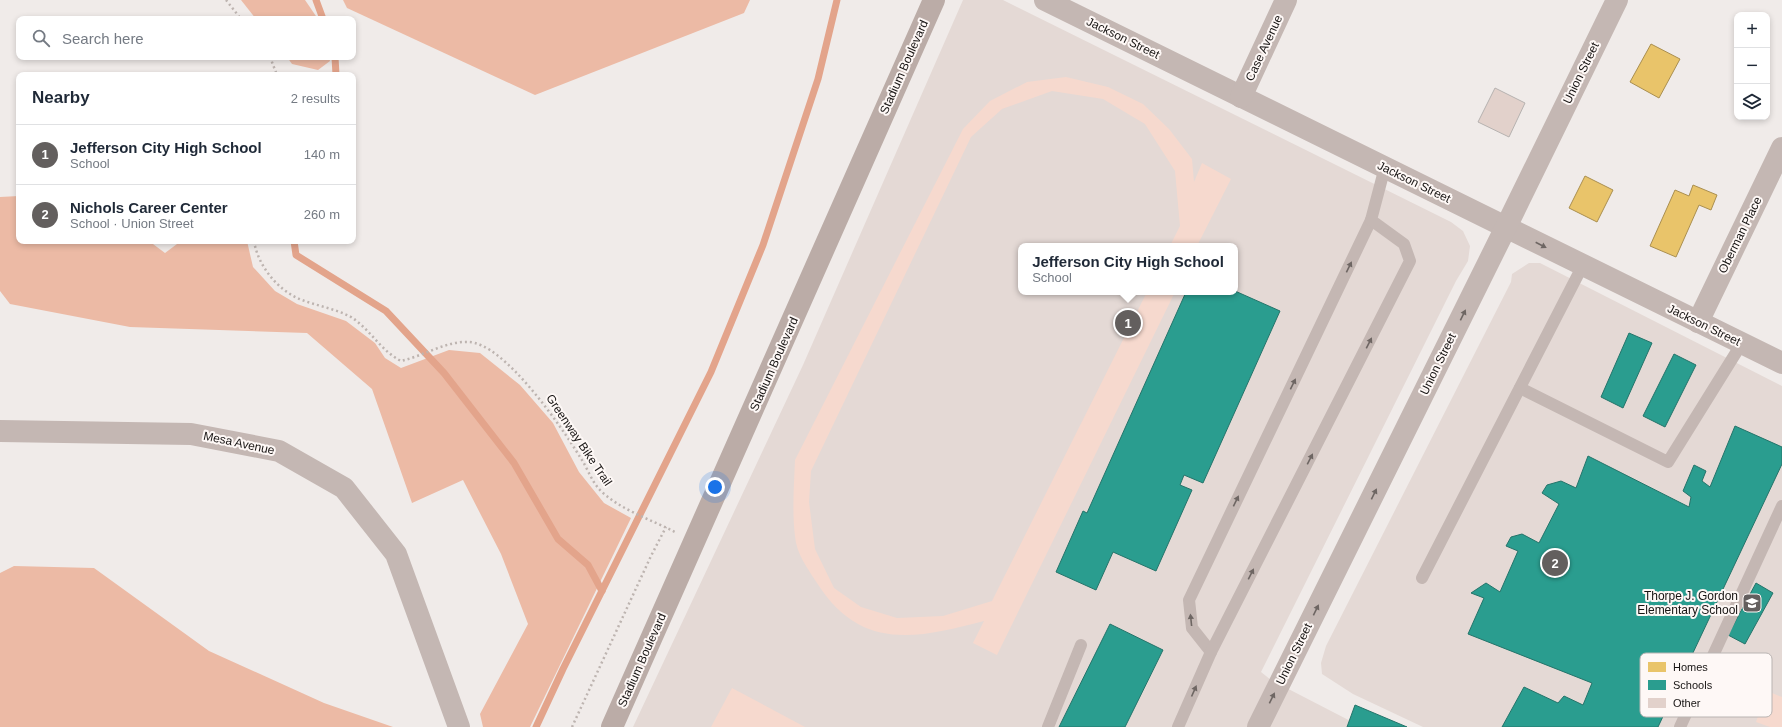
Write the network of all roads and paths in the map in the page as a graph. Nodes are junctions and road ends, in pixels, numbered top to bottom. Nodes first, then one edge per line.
1 (226, 0) edge
2 (934, 0) edge
3 (1045, 0) edge
4 (1286, 0) edge
5 (1617, 0) edge
6 (239, 16) edge
7 (271, 60) edge
8 (276, 72) edge
9 (1241, 97) junction
10 (1782, 148) edge
11 (1384, 167) junction
12 (1371, 220) junction
13 (1506, 227) junction
14 (255, 244) edge
15 (1583, 265) junction
16 (1698, 322) junction
17 (1742, 343) junction
18 (1782, 363) edge
19 (1520, 388) junction
20 (0, 431) edge
21 (1782, 506) edge
22 (1422, 578) dead end
23 (1082, 645) dead end
24 (1211, 652) junction
25 (1714, 653) edge
26 (1685, 717) edge
27 (459, 727) edge
28 (572, 727) edge
29 (612, 727) edge
30 (1048, 727) edge
31 (1178, 727) edge
32 (1258, 727) edge
33 (1680, 727) edge

1 - 6 path
2 - 29 main road, Stadium Boulevard
3 - 9 street, Jackson Street
4 - 9 street, Case Avenue
5 - 13 street, Union Street
7 - 8 path
9 - 11 street, Jackson Street
10 - 16 street, Oberman Place
11 - 12 lane
11 - 13 street, Jackson Street
24 -> 12 lane
24 -> 12 lane
13 -> 15 street, Jackson Street
32 -> 13 street, Union Street
14 - 28 path, Greenway Bike Trail
15 - 16 street, Jackson Street
15 - 19 lane
16 - 17 street, Jackson Street
17 - 18 street, Jackson Street
17 - 19 lane
19 - 22 lane
20 - 27 street, Mesa Avenue
21 - 25 lane
23 - 30 lane
31 -> 24 lane
26 - 33 lane

